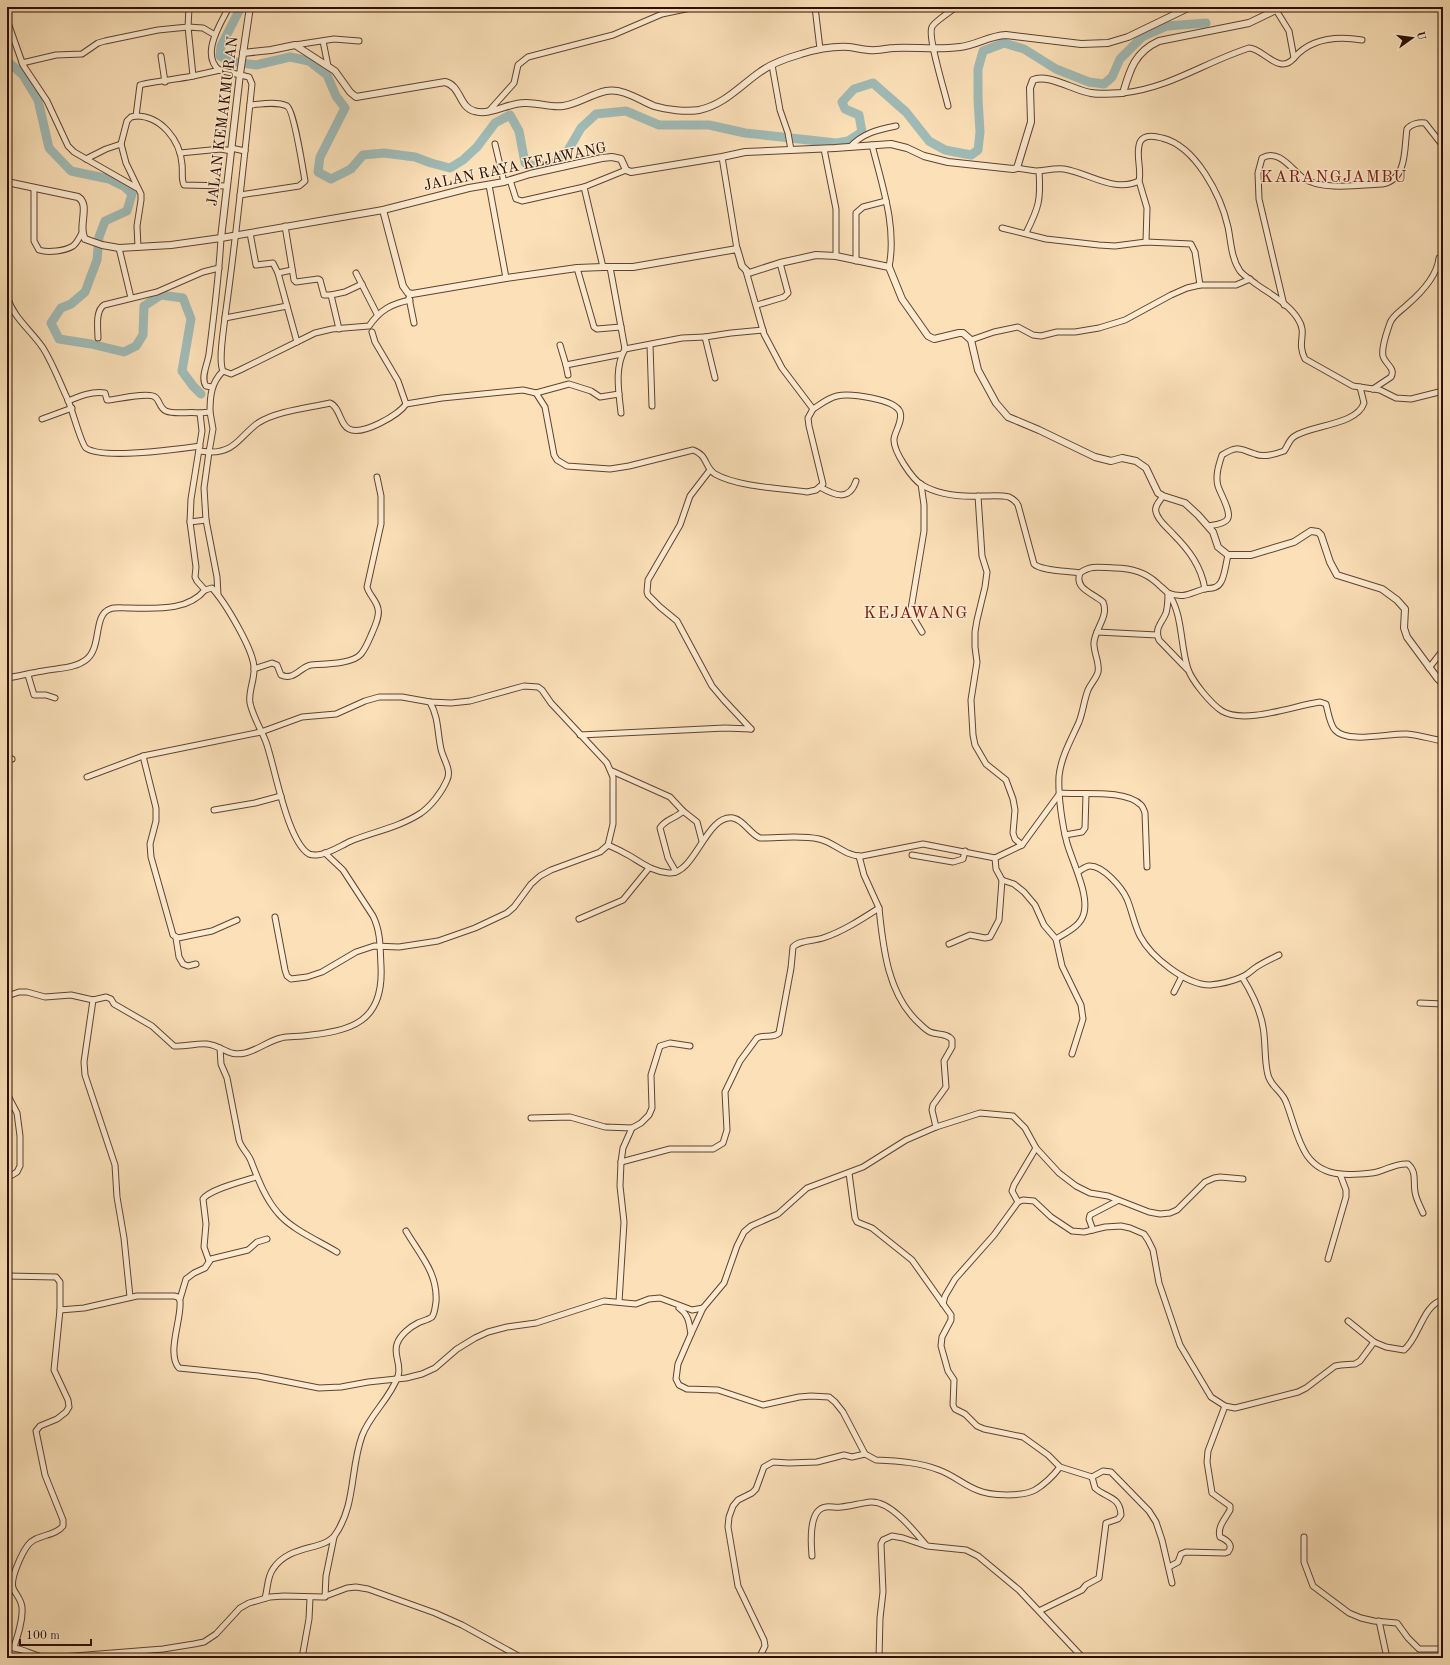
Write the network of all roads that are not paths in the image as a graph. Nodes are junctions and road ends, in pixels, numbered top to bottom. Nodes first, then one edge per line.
1 (230, 7) edge
2 (250, 7) edge
3 (695, 7) edge
4 (815, 7) edge
5 (956, 7) edge
6 (1190, 7) edge
7 (189, 8) dead end
8 (1279, 8) edge
9 (7, 20) edge
10 (188, 27) junction
11 (215, 35) junction
12 (1362, 40) dead end
13 (323, 41) junction
14 (359, 41) dead end
15 (295, 45) junction
16 (933, 48) junction
17 (820, 49) junction
18 (161, 56) dead end
19 (243, 56) junction
20 (1294, 58) junction
21 (22, 63) junction
22 (772, 65) junction
23 (328, 66) junction
24 (220, 70) junction
25 (240, 74) junction
26 (193, 76) junction
27 (164, 82) junction
28 (1123, 93) junction
29 (250, 105) junction
30 (948, 106) dead end
31 (489, 111) junction
32 (136, 116) junction
33 (896, 126) dead end
34 (121, 144) junction
35 (495, 144) dead end
36 (872, 145) junction
37 (1443, 146) edge
38 (850, 147) junction
39 (232, 149) junction
40 (824, 149) junction
41 (791, 150) junction
42 (244, 151) junction
43 (180, 153) junction
44 (722, 157) junction
45 (86, 159) junction
46 (1017, 168) junction
47 (626, 170) junction
48 (1039, 171) junction
49 (507, 181) junction
50 (1139, 181) junction
51 (7, 182) edge
52 (489, 185) junction
53 (226, 186) junction
54 (584, 187) junction
55 (34, 188) junction
56 (137, 188) junction
57 (240, 195) junction
58 (886, 201) junction
59 (383, 210) junction
60 (285, 226) junction
61 (1002, 228) dead end
62 (82, 233) junction
63 (250, 233) junction
64 (1026, 233) junction
65 (235, 236) junction
66 (221, 238) junction
67 (1146, 242) junction
68 (138, 247) junction
69 (119, 248) junction
70 (737, 249) junction
71 (836, 256) junction
72 (1443, 256) edge
73 (856, 261) junction
74 (780, 263) junction
75 (603, 266) junction
76 (610, 267) junction
77 (889, 267) junction
78 (219, 268) junction
79 (577, 268) junction
80 (292, 270) junction
81 (746, 271) junction
82 (278, 273) junction
83 (356, 273) dead end
84 (506, 278) junction
85 (1250, 279) junction
86 (362, 284) junction
87 (1200, 285) junction
88 (331, 295) junction
89 (7, 296) edge
90 (409, 296) junction
91 (131, 298) junction
92 (1284, 305) junction
93 (287, 306) junction
94 (757, 306) junction
95 (377, 314) junction
96 (225, 318) junction
97 (414, 323) dead end
98 (620, 327) junction
99 (339, 329) junction
100 (763, 330) junction
101 (372, 332) dead end
102 (705, 337) junction
103 (98, 338) dead end
104 (971, 340) junction
105 (297, 342) junction
106 (560, 345) dead end
107 (650, 345) junction
108 (624, 352) junction
109 (566, 365) junction
110 (223, 371) junction
111 (568, 375) dead end
112 (715, 378) dead end
113 (1360, 387) junction
114 (212, 388) junction
115 (1373, 389) junction
116 (1443, 391) edge
117 (536, 393) junction
118 (619, 394) junction
119 (68, 400) junction
120 (406, 404) junction
121 (652, 406) dead end
122 (71, 409) junction
123 (813, 409) junction
124 (210, 412) junction
125 (200, 413) junction
126 (621, 413) dead end
127 (42, 419) dead end
128 (204, 451) junction
129 (710, 470) junction
130 (377, 477) dead end
131 (856, 482) dead end
132 (921, 484) junction
133 (820, 487) junction
134 (978, 496) junction
135 (1164, 496) junction
136 (204, 521) junction
137 (191, 522) junction
138 (1208, 526) junction
139 (1228, 555) junction
140 (1080, 573) junction
141 (204, 589) junction
142 (1205, 589) junction
143 (1168, 594) junction
144 (218, 595) junction
145 (922, 632) dead end
146 (1097, 632) junction
147 (1157, 635) junction
148 (1443, 650) edge
149 (1429, 668) junction
150 (254, 669) junction
151 (1188, 670) junction
152 (28, 675) junction
153 (7, 678) edge
154 (1443, 684) edge
155 (55, 698) dead end
156 (430, 702) junction
157 (261, 732) junction
158 (580, 735) junction
159 (1443, 741) edge
160 (144, 756) junction
161 (612, 771) junction
162 (86, 777) dead end
163 (1060, 793) junction
164 (1086, 794) junction
165 (281, 796) junction
166 (214, 810) dead end
167 (684, 810) junction
168 (1065, 835) junction
169 (702, 841) junction
170 (608, 845) junction
171 (1022, 846) junction
172 (965, 851) junction
173 (326, 853) junction
174 (912, 854) dead end
175 (859, 856) junction
176 (995, 858) junction
177 (1147, 867) dead end
178 (649, 868) junction
179 (676, 872) junction
180 (1078, 872) junction
181 (1002, 880) junction
182 (878, 908) junction
183 (275, 917) dead end
184 (579, 919) dead end
185 (237, 920) dead end
186 (176, 938) junction
187 (1056, 939) junction
188 (949, 944) dead end
189 (381, 946) junction
190 (1279, 956) dead end
191 (196, 964) dead end
192 (1182, 976) junction
193 (1242, 977) junction
194 (1174, 992) dead end
195 (7, 996) edge
196 (93, 1000) junction
197 (1420, 1003) dead end
198 (1443, 1004) edge
199 (690, 1046) dead end
200 (220, 1048) junction
201 (1072, 1054) dead end
202 (7, 1094) edge
203 (531, 1118) dead end
204 (936, 1127) junction
205 (632, 1128) junction
206 (1036, 1148) junction
207 (621, 1162) junction
208 (849, 1173) junction
209 (1340, 1174) junction
210 (256, 1177) junction
211 (7, 1178) edge
212 (1243, 1179) dead end
213 (1117, 1200) junction
214 (1018, 1202) junction
215 (1422, 1213) dead end
216 (1093, 1230) junction
217 (406, 1232) dead end
218 (266, 1239) dead end
219 (337, 1252) dead end
220 (1328, 1259) dead end
221 (209, 1261) junction
222 (7, 1276) edge
223 (130, 1297) junction
224 (180, 1299) junction
225 (1443, 1300) edge
226 (619, 1302) junction
227 (674, 1303) junction
228 (943, 1304) junction
229 (703, 1308) junction
230 (60, 1310) junction
231 (1348, 1322) dead end
232 (691, 1334) junction
233 (1374, 1342) junction
234 (396, 1379) junction
235 (1225, 1406) junction
236 (866, 1454) junction
237 (1060, 1467) junction
238 (1092, 1477) junction
239 (334, 1537) junction
240 (1304, 1537) dead end
241 (927, 1546) junction
242 (812, 1556) dead end
243 (1169, 1567) junction
244 (1172, 1583) dead end
245 (325, 1597) junction
246 (265, 1598) junction
247 (310, 1598) junction
248 (1039, 1611) junction
249 (1379, 1621) junction
250 (14, 1647) junction
251 (7, 1648) edge
252 (1443, 1649) edge
253 (104, 1655) edge
254 (302, 1658) edge
255 (522, 1658) edge
256 (759, 1658) edge
257 (879, 1658) edge
258 (1083, 1658) edge
259 (1387, 1658) edge

1 - 11 street
2 - 19 street, JALAN KEMAKMURAN
3 - 31 street
4 - 17 street
5 - 16 street
6 - 16 street
7 - 10 street
8 - 20 street
8 - 28 street
9 - 21 street
10 - 11 street
10 - 21 street
10 - 26 street
11 - 24 street
12 - 20 street
13 - 14 street
13 - 15 street
13 - 23 street
15 - 19 street
15 - 23 street
16 - 17 street
16 - 30 street
17 - 22 street
18 - 27 street
19 - 25 street, JALAN KEMAKMURAN
20 - 28 street
21 - 45 street
22 - 31 street
22 - 41 street
23 - 31 street
24 - 25 street
24 - 26 street
25 - 29 street
25 - 39 street, JALAN KEMAKMURAN
26 - 27 street
27 - 32 street
28 - 46 street
29 - 42 street
29 - 57 street
32 - 34 street
32 - 43 street
33 - 38 street
34 - 45 street
34 - 56 street
35 - 49 street
36 - 38 street
36 - 46 street
36 - 58 street
37 - 92 street
38 - 40 street
39 - 42 street
39 - 43 street
39 - 53 street, JALAN KEMAKMURAN
40 - 41 street
40 - 71 street
41 - 44 street
42 - 57 street
43 - 53 street
44 - 47 street
44 - 70 street
45 - 56 street
46 - 48 street
47 - 49 street, JALAN RAYA KEJAWANG
47 - 54 street
48 - 50 street
48 - 64 street
49 - 52 street, JALAN RAYA KEJAWANG
49 - 54 street
50 - 67 street
50 - 85 street
51 - 55 street
52 - 59 street, JALAN RAYA KEJAWANG
52 - 84 street
53 - 66 street, JALAN KEMAKMURAN
54 - 75 street
55 - 62 street
55 - 62 street
56 - 68 street
57 - 65 street
58 - 73 street
58 - 77 street
59 - 60 street, JALAN RAYA KEJAWANG
59 - 90 street
60 - 63 street, JALAN RAYA KEJAWANG
60 - 80 street
61 - 64 street
62 - 69 street, JALAN RAYA KEJAWANG
63 - 65 street, JALAN RAYA KEJAWANG
63 - 82 street
64 - 67 street
65 - 66 street, JALAN RAYA KEJAWANG
65 - 96 street
66 - 68 street, JALAN RAYA KEJAWANG
66 - 78 street
67 - 87 street
68 - 69 street, JALAN RAYA KEJAWANG
69 - 91 street
70 - 76 street
70 - 81 street
71 - 73 street
71 - 74 street
72 - 115 street
73 - 77 street
74 - 81 street
74 - 94 street
75 - 76 street
75 - 79 street
76 - 98 street
77 - 104 street
78 - 91 street
78 - 114 street
79 - 84 street
79 - 98 street
80 - 82 street
80 - 88 street
81 - 94 street
82 - 93 street
83 - 86 street
84 - 90 street
85 - 87 street
85 - 92 street
86 - 88 street
86 - 95 street
87 - 104 street
88 - 99 street
89 - 119 street
90 - 95 street
90 - 97 street
91 - 103 street
92 - 113 street
93 - 96 street
93 - 105 street
94 - 100 street
95 - 99 street
96 - 110 street
98 - 108 street
99 - 105 street
100 - 102 street
100 - 123 street
101 - 120 street
102 - 107 street
102 - 112 street
104 - 135 street
105 - 110 street
106 - 109 street
107 - 108 street
107 - 121 street
108 - 109 street
108 - 118 street
109 - 111 street
110 - 114 street
113 - 115 street
113 - 138 street
114 - 124 street
115 - 116 street
117 - 118 street
117 - 120 street
117 - 129 street
118 - 126 street
119 - 122 street
119 - 125 street
120 - 128 street
122 - 127 street
122 - 128 street
123 - 132 street
123 - 133 street
124 - 125 street
124 - 128 street
125 - 128 street
128 - 136 street
128 - 137 street
129 - 133 street
129 - 158 street
130 - 150 street
131 - 133 street
132 - 134 street
132 - 145 street
134 - 140 street
134 - 171 street
135 - 138 street
135 - 142 street
136 - 137 street
136 - 144 street
137 - 141 street
138 - 139 street
139 - 142 street
139 - 149 street
140 - 143 street
140 - 146 street
141 - 144 street
141 - 152 street
142 - 143 street
143 - 147 street
143 - 151 street
144 - 150 street
146 - 147 street
146 - 163 street
147 - 151 street
148 - 149 street
149 - 154 street
150 - 157 street
151 - 159 street
152 - 153 street
152 - 155 street
156 - 157 street
156 - 158 street
156 - 173 street
157 - 160 street
157 - 165 street
158 - 161 street
160 - 162 street
160 - 186 street
161 - 167 street
161 - 170 street
163 - 164 street
163 - 168 street
163 - 171 street
164 - 168 street
164 - 177 street
165 - 166 street
165 - 173 street
167 - 169 street
167 - 179 street
168 - 180 street
169 - 175 street
169 - 179 street
170 - 178 street
170 - 189 street
171 - 176 street
172 - 174 street
172 - 175 street
172 - 176 street
173 - 189 street
175 - 182 street
176 - 181 street
178 - 179 street
178 - 184 street
180 - 187 street
180 - 192 street
181 - 187 street
181 - 188 street
182 - 204 street
182 - 207 street
183 - 189 street
185 - 186 street
186 - 191 street
187 - 201 street
189 - 200 street
190 - 193 street
192 - 193 street
192 - 194 street
193 - 209 street
195 - 196 street
196 - 200 street
196 - 223 street
197 - 198 street
199 - 205 street
200 - 210 street
202 - 211 street
203 - 205 street
204 - 206 street
204 - 208 street
205 - 207 street
206 - 213 street
206 - 214 street
207 - 226 street
208 - 228 street
208 - 229 street
209 - 215 street
209 - 220 street
210 - 219 street
210 - 221 street
212 - 213 street
213 - 216 street
214 - 216 street
214 - 228 street
216 - 235 street
217 - 234 street
218 - 221 street
221 - 224 street
222 - 230 street
223 - 224 street
223 - 230 street
224 - 234 street
225 - 233 street
226 - 227 street
226 - 234 street
227 - 229 street
227 - 232 street
228 - 237 street
229 - 232 street
230 - 250 street
231 - 233 street
232 - 236 street
233 - 235 street
234 - 239 street
235 - 243 street
236 - 237 street
236 - 256 street
237 - 238 street
238 - 243 street
238 - 248 street
239 - 245 street
239 - 246 street
240 - 249 street
241 - 242 street
241 - 248 street
241 - 257 street
243 - 244 street
245 - 247 street
245 - 255 street
246 - 247 street
246 - 253 street
247 - 254 street
248 - 258 street
249 - 252 street
249 - 259 street
250 - 251 street
250 - 253 street

